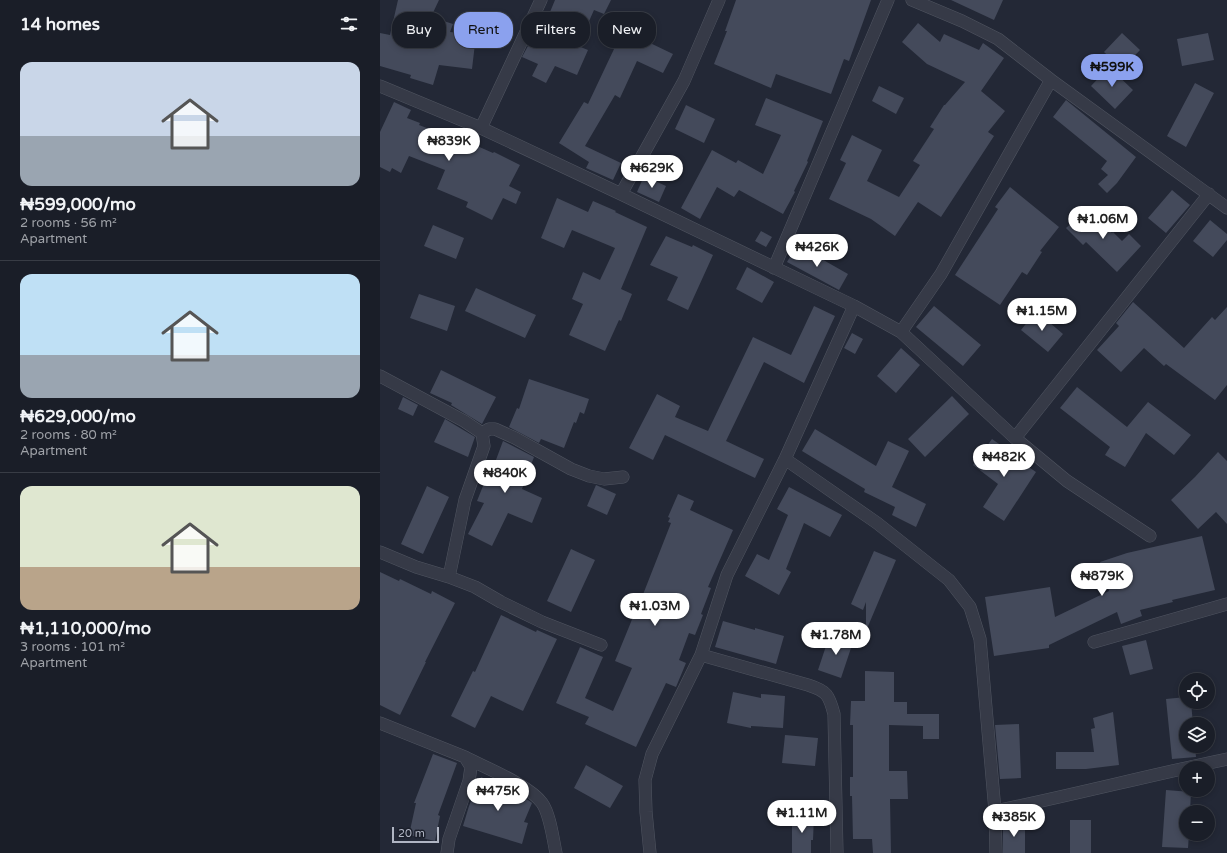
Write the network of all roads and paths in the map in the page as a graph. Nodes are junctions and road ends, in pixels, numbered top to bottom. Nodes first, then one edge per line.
1 (541, 0) edge
2 (719, 0) edge
3 (888, 0) edge
4 (912, 0) edge
5 (1051, 80) junction
6 (380, 86) edge
7 (481, 128) junction
8 (621, 194) junction
9 (1208, 194) junction
10 (1227, 208) edge
11 (774, 268) junction
12 (854, 306) junction
13 (901, 332) junction
14 (380, 376) edge
15 (482, 433) junction
16 (1015, 438) junction
17 (785, 459) junction
18 (623, 477) dead end
19 (1150, 536) dead end
20 (380, 552) edge
21 (449, 577) junction
22 (1227, 604) edge
23 (1094, 642) dead end
24 (601, 645) dead end
25 (701, 655) junction
26 (380, 723) edge
27 (465, 757) junction
28 (1227, 759) edge
29 (995, 810) junction
30 (447, 853) edge
31 (556, 853) edge
32 (650, 853) edge
33 (837, 853) edge
34 (996, 853) edge

1 - 7 street
2 - 8 street
3 - 11 street
4 - 5 street
5 - 9 street
5 - 13 street
6 - 7 street
7 - 8 street
8 - 11 street
9 - 10 street
9 - 16 street
11 - 12 street
12 - 13 street
12 - 17 street
13 - 16 street
14 - 15 street
15 - 18 street
15 - 21 street
16 - 19 street
17 - 25 street
17 - 29 street
20 - 21 street
21 - 24 street
22 - 23 street
25 - 32 street
25 - 33 street
26 - 27 street
27 - 30 street
27 - 31 street
28 - 29 street
29 - 34 street

